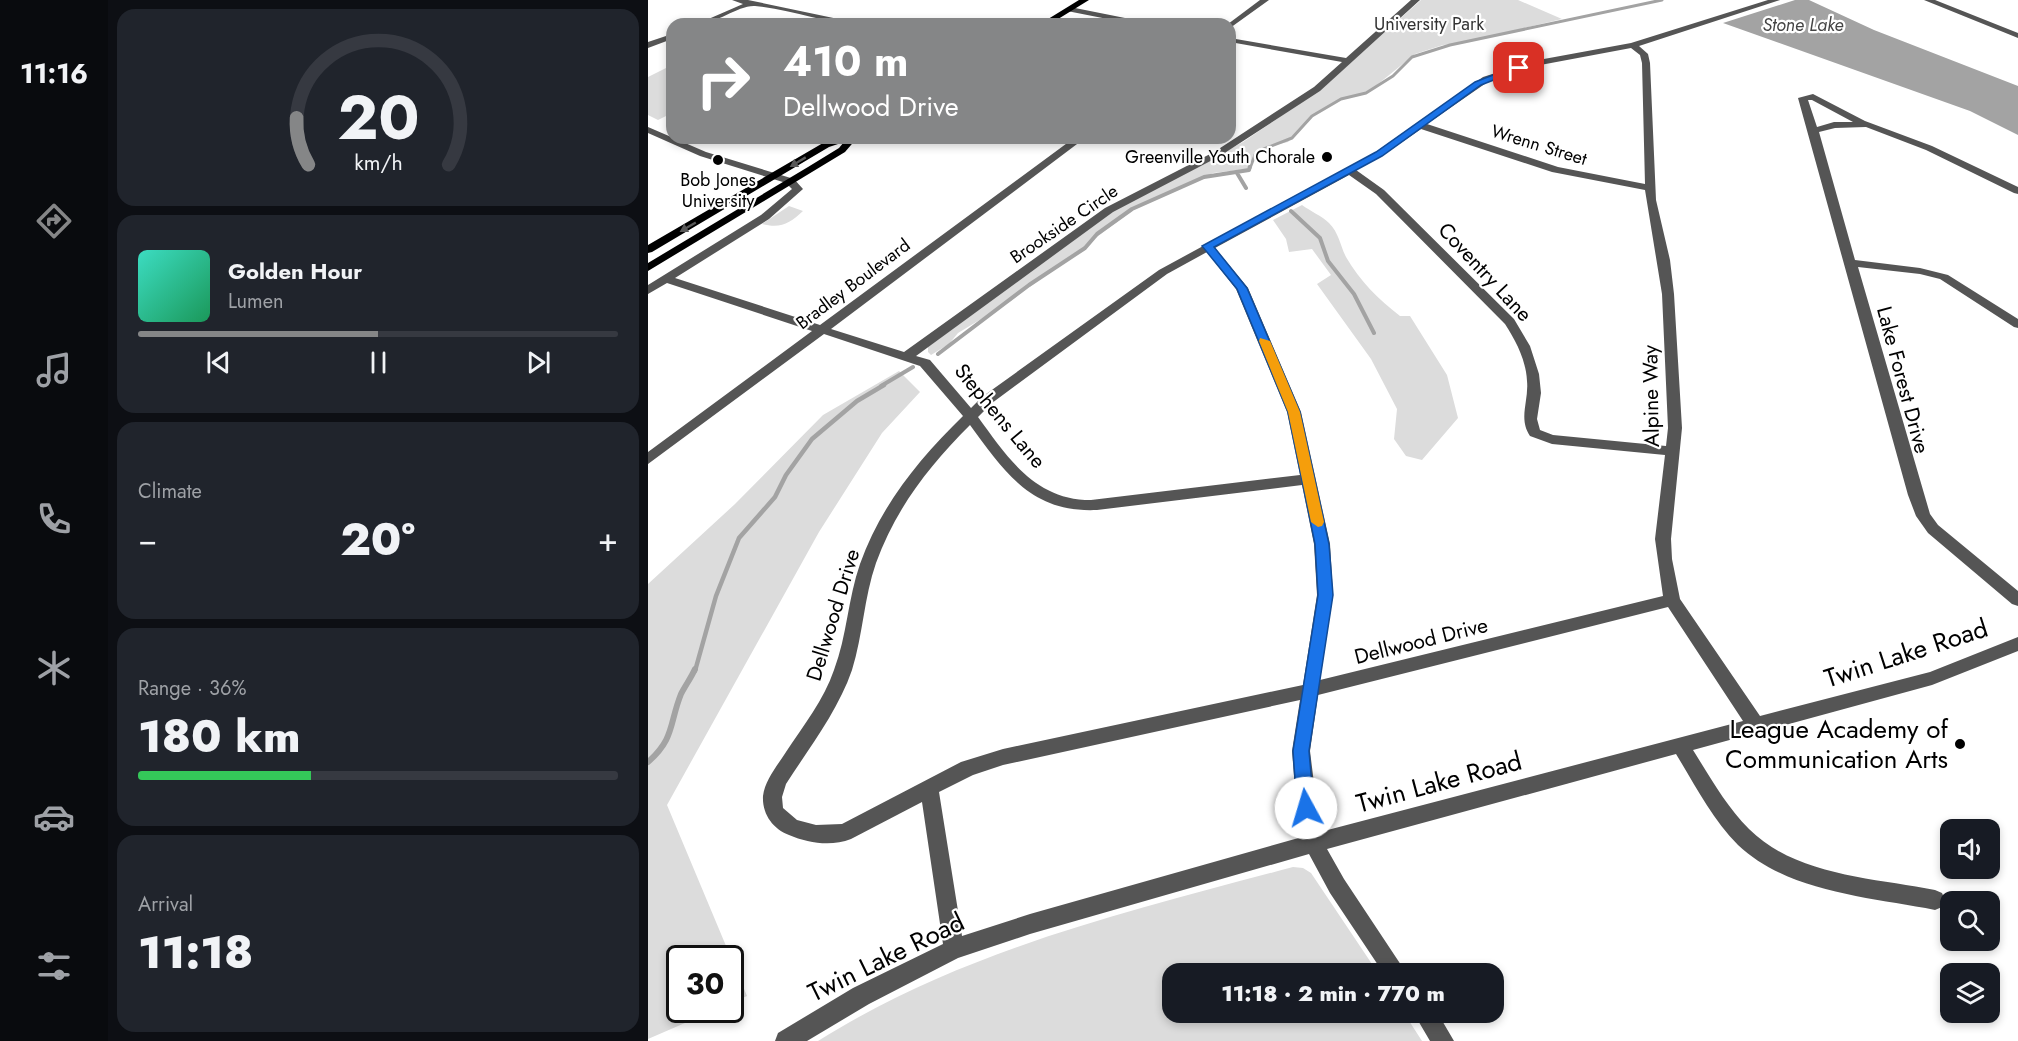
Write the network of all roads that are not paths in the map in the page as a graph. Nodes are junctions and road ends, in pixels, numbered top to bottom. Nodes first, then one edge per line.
1 (736, 0) edge
2 (1085, 0) edge
3 (1265, 0) edge
4 (1416, 0) edge
5 (1776, 0) edge
6 (1928, 0) edge
7 (755, 1) edge
8 (1070, 9) junction
9 (714, 18) edge
10 (831, 18) edge
11 (1054, 18) edge
12 (1115, 18) edge
13 (1236, 22) edge
14 (2018, 36) edge
15 (666, 38) edge
16 (1236, 41) edge
17 (648, 45) edge
18 (1633, 45) junction
19 (1349, 62) junction
20 (1867, 124) junction
21 (1420, 125) junction
22 (648, 130) edge
23 (1814, 131) junction
24 (666, 138) edge
25 (1236, 143) edge
26 (680, 144) edge
27 (829, 144) edge
28 (847, 144) edge
29 (1072, 144) edge
30 (1234, 144) edge
31 (1348, 170) junction
32 (774, 175) junction
33 (790, 181) junction
34 (1651, 188) junction
35 (2018, 191) edge
36 (1208, 246) junction
37 (648, 250) edge
38 (1851, 263) junction
39 (648, 268) edge
40 (668, 280) junction
41 (648, 290) edge
42 (2018, 324) edge
43 (823, 328) junction
44 (907, 356) junction
45 (970, 415) junction
46 (1674, 451) junction
47 (648, 459) edge
48 (1309, 479) junction
49 (1672, 600) junction
50 (2018, 600) edge
51 (2018, 644) edge
52 (1311, 690) junction
53 (1757, 726) junction
54 (1681, 746) junction
55 (929, 787) junction
56 (1314, 843) junction
57 (1935, 900) dead end
58 (954, 949) junction
59 (1390, 963) edge
60 (1431, 1023) edge
61 (786, 1041) edge
62 (1443, 1041) edge

1 - 7 street
2 - 8 main road
3 - 13 street
4 - 19 street, Brookside Circle
5 - 18 street, Dellwood Drive
6 - 14 street
7 - 9 street
7 - 10 street
8 - 11 main road
8 - 12 street
15 - 17 street
16 - 19 street
18 - 21 street, Dellwood Drive
18 - 34 street, Alpine Way
19 - 25 street, Brookside Circle
20 - 23 street, Lake Forest Drive
20 - 23 street, Lake Forest Drive
20 - 35 street, Lake Forest Drive
21 - 31 street, Dellwood Drive
21 - 34 street, Wrenn Street
22 - 24 street
23 - 38 street, Lake Forest Drive
26 - 32 street
27 -> 32 main road
28 - 33 main road
29 - 43 street, Bradley Boulevard
30 - 44 street, Brookside Circle
31 - 36 street, Dellwood Drive
31 - 46 street, Coventry Lane
32 - 33 street
32 -> 37 main road
33 - 39 main road
33 - 40 street
34 - 46 street, Alpine Way
36 - 45 street, Dellwood Drive
36 - 48 street
38 - 42 street
38 - 50 street, Lake Forest Drive
40 - 41 street
40 - 43 street, Stephens Lane
43 - 44 street, Stephens Lane
43 - 47 street, Bradley Boulevard
44 - 45 street, Stephens Lane
45 - 48 street, Stephens Lane
45 - 55 street, Dellwood Drive
46 - 49 street, Alpine Way
48 - 52 street
49 - 52 street, Dellwood Drive
49 - 53 street, Alpine Way
51 - 53 street, Twin Lake Road
52 - 55 street, Dellwood Drive
52 - 56 street
53 - 54 street, Twin Lake Road
54 - 56 street, Twin Lake Road
54 - 57 street
55 - 58 street
56 - 58 street, Twin Lake Road
56 - 59 street
58 - 61 street, Twin Lake Road
60 - 62 street

